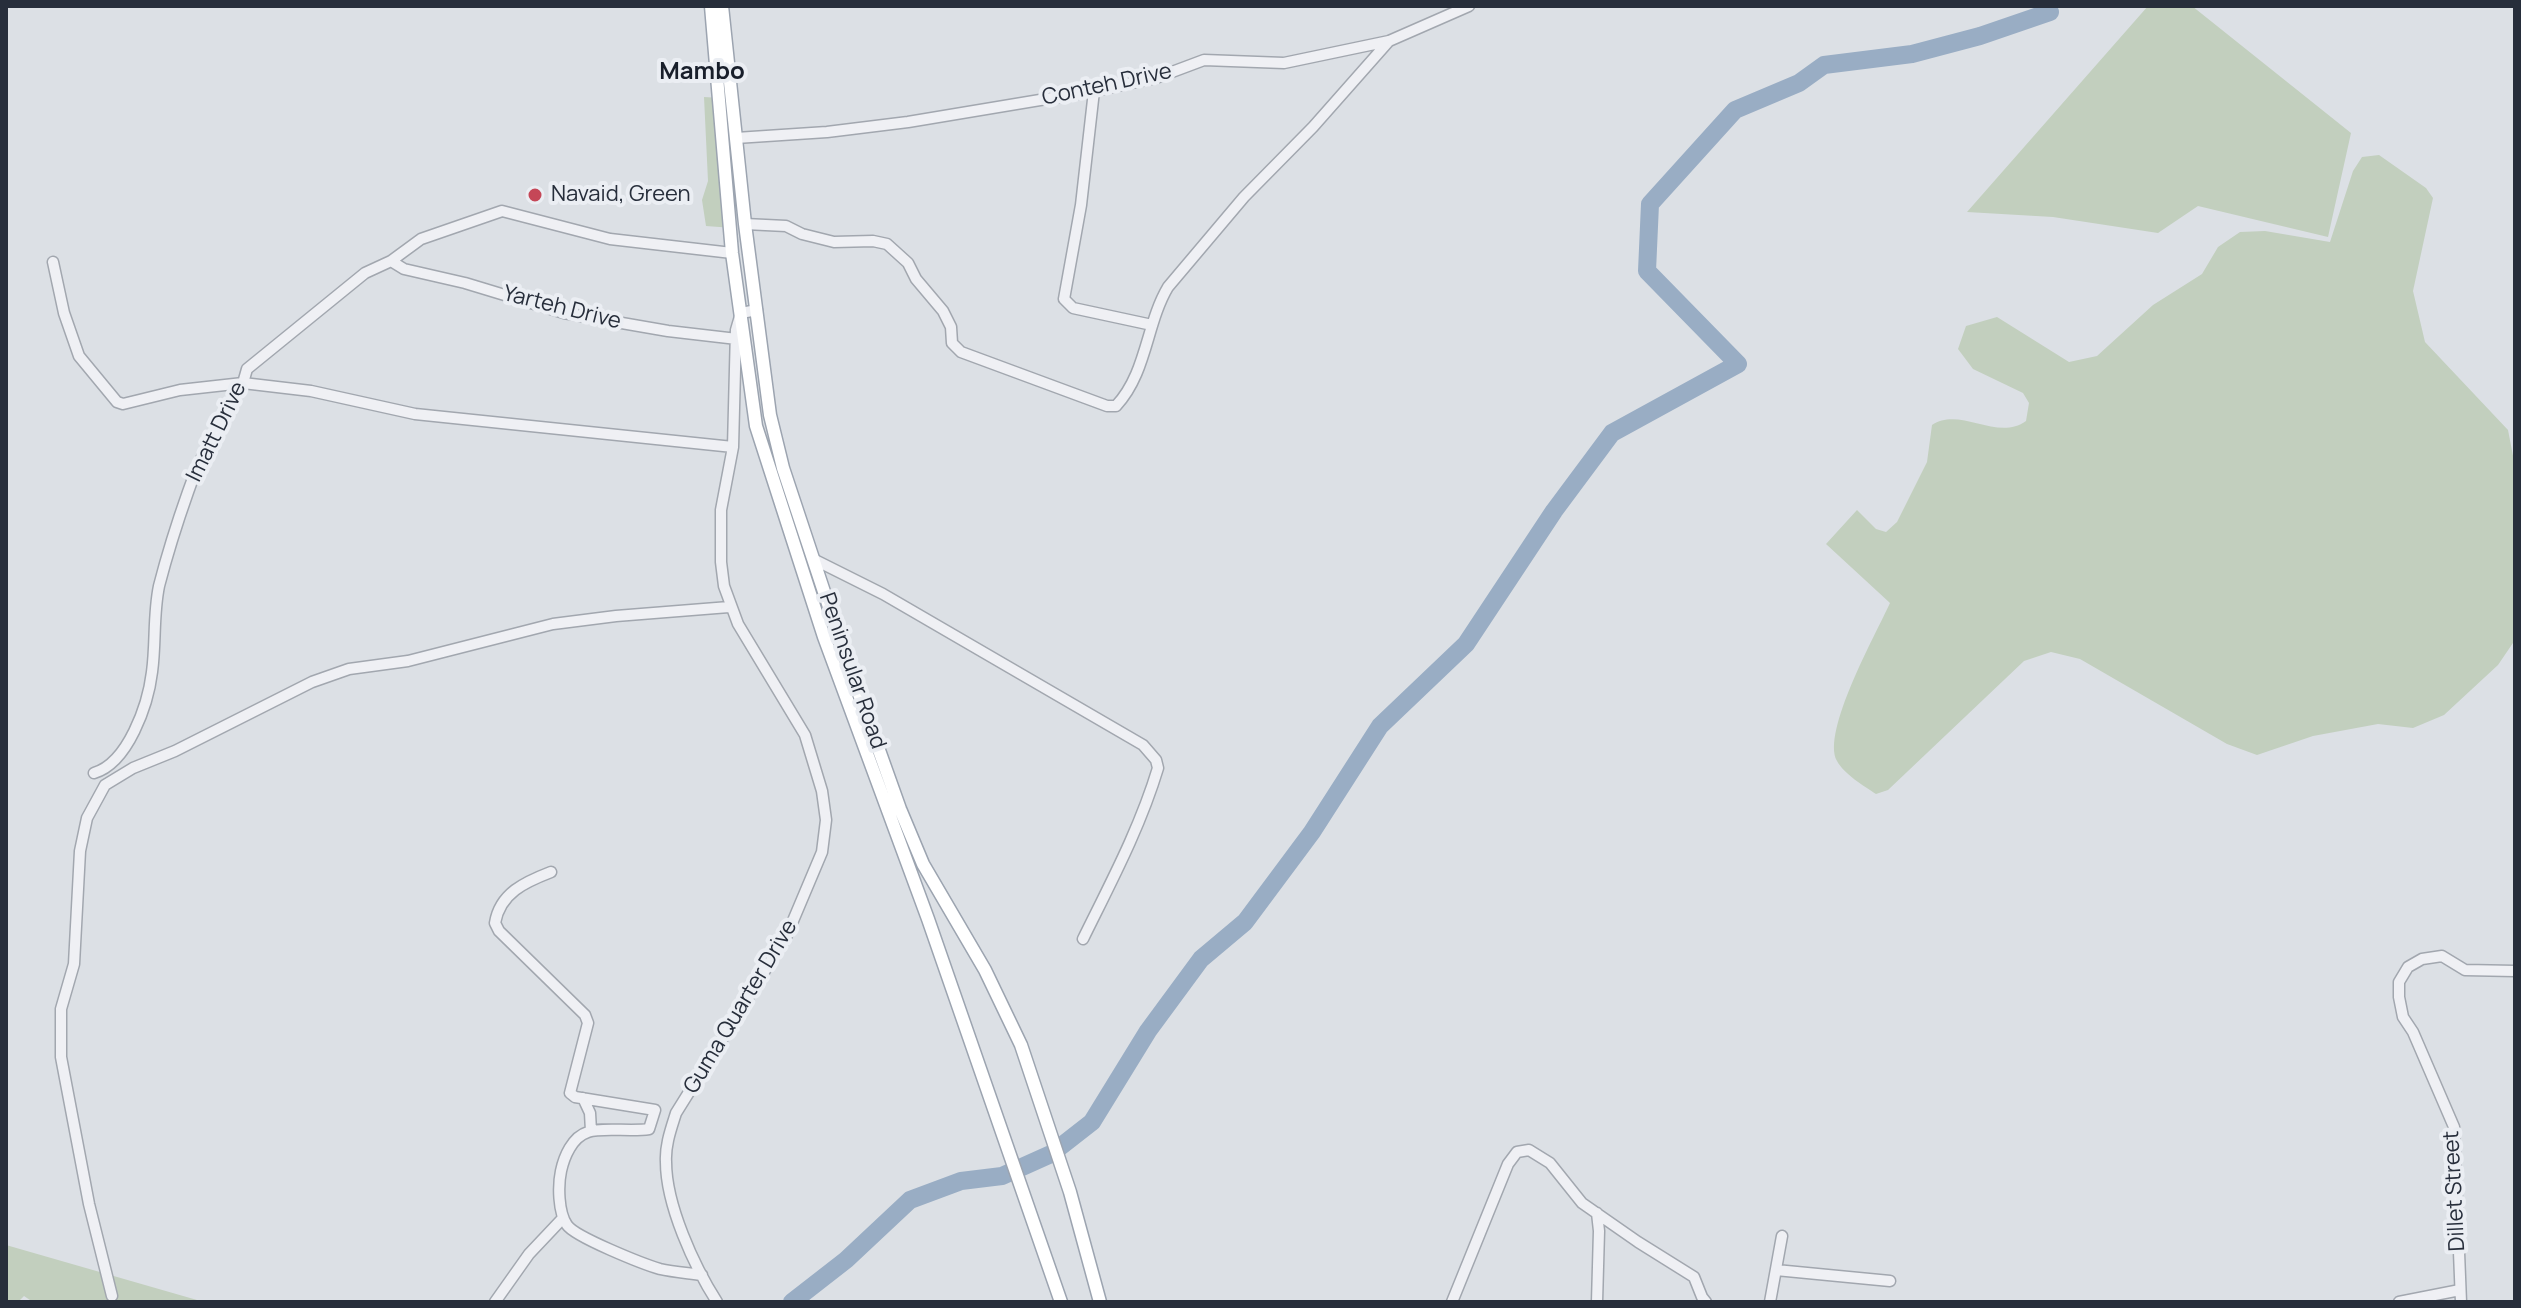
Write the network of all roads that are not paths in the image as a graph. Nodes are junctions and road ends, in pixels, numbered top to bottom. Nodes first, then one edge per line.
1 (711, 6) edge
2 (722, 6) edge
3 (1469, 6) edge
4 (1389, 41) junction
5 (1094, 91) junction
6 (736, 138) junction
7 (745, 224) junction
8 (732, 253) junction
9 (391, 261) junction
10 (53, 262) dead end
11 (757, 310) junction
12 (741, 313) junction
13 (1152, 325) junction
14 (737, 339) junction
15 (243, 383) junction
16 (733, 447) junction
17 (813, 559) junction
18 (729, 607) junction
19 (94, 773) dead end
20 (551, 872) dead end
21 (1083, 939) dead end
22 (2515, 971) edge
23 (583, 1098) junction
24 (591, 1131) junction
25 (1597, 1213) junction
26 (563, 1218) junction
27 (1782, 1236) dead end
28 (1776, 1270) junction
29 (702, 1275) junction
30 (1890, 1281) dead end
31 (2460, 1290) junction
32 (112, 1296) dead end
33 (495, 1302) edge
34 (717, 1302) edge
35 (1061, 1302) edge
36 (1100, 1302) edge
37 (1452, 1302) edge
38 (1597, 1302) edge
39 (1706, 1302) edge
40 (1770, 1302) edge
41 (2399, 1302) edge
42 (2461, 1302) edge

1 - 8 main road, Peninsular Road
2 - 6 main road, Peninsular Road
3 - 4 street, Conteh Drive
4 - 5 street, Conteh Drive
4 - 13 street
5 - 6 street, Conteh Drive
5 - 13 street
6 - 7 main road, Peninsular Road
7 - 11 main road, Peninsular Road
7 - 13 street
8 - 9 street, Imatt Drive
8 - 12 main road, Peninsular Road
9 - 14 street, Yarteh Drive
9 - 15 street, Imatt Drive
10 - 15 street
11 - 12 street
11 - 17 main road, Peninsular Road
12 - 14 street, Guma Quarter Drive
12 - 35 main road, Peninsular Road
14 - 16 street, Guma Quarter Drive
15 - 16 street
15 - 19 street, Imatt Drive
16 - 18 street, Guma Quarter Drive
17 - 21 street
17 - 36 main road, Peninsular Road
18 - 29 street, Guma Quarter Drive
18 - 32 street
20 - 23 street
22 - 31 street, Dillet Street
23 - 24 street
23 - 24 street
24 - 26 street
25 - 37 street
25 - 38 street
25 - 39 street
26 - 29 street
26 - 33 street
27 - 28 street
28 - 30 street
28 - 40 street
29 - 34 street, Guma Quarter Drive
31 - 41 street
31 - 42 street, Dillet Street

